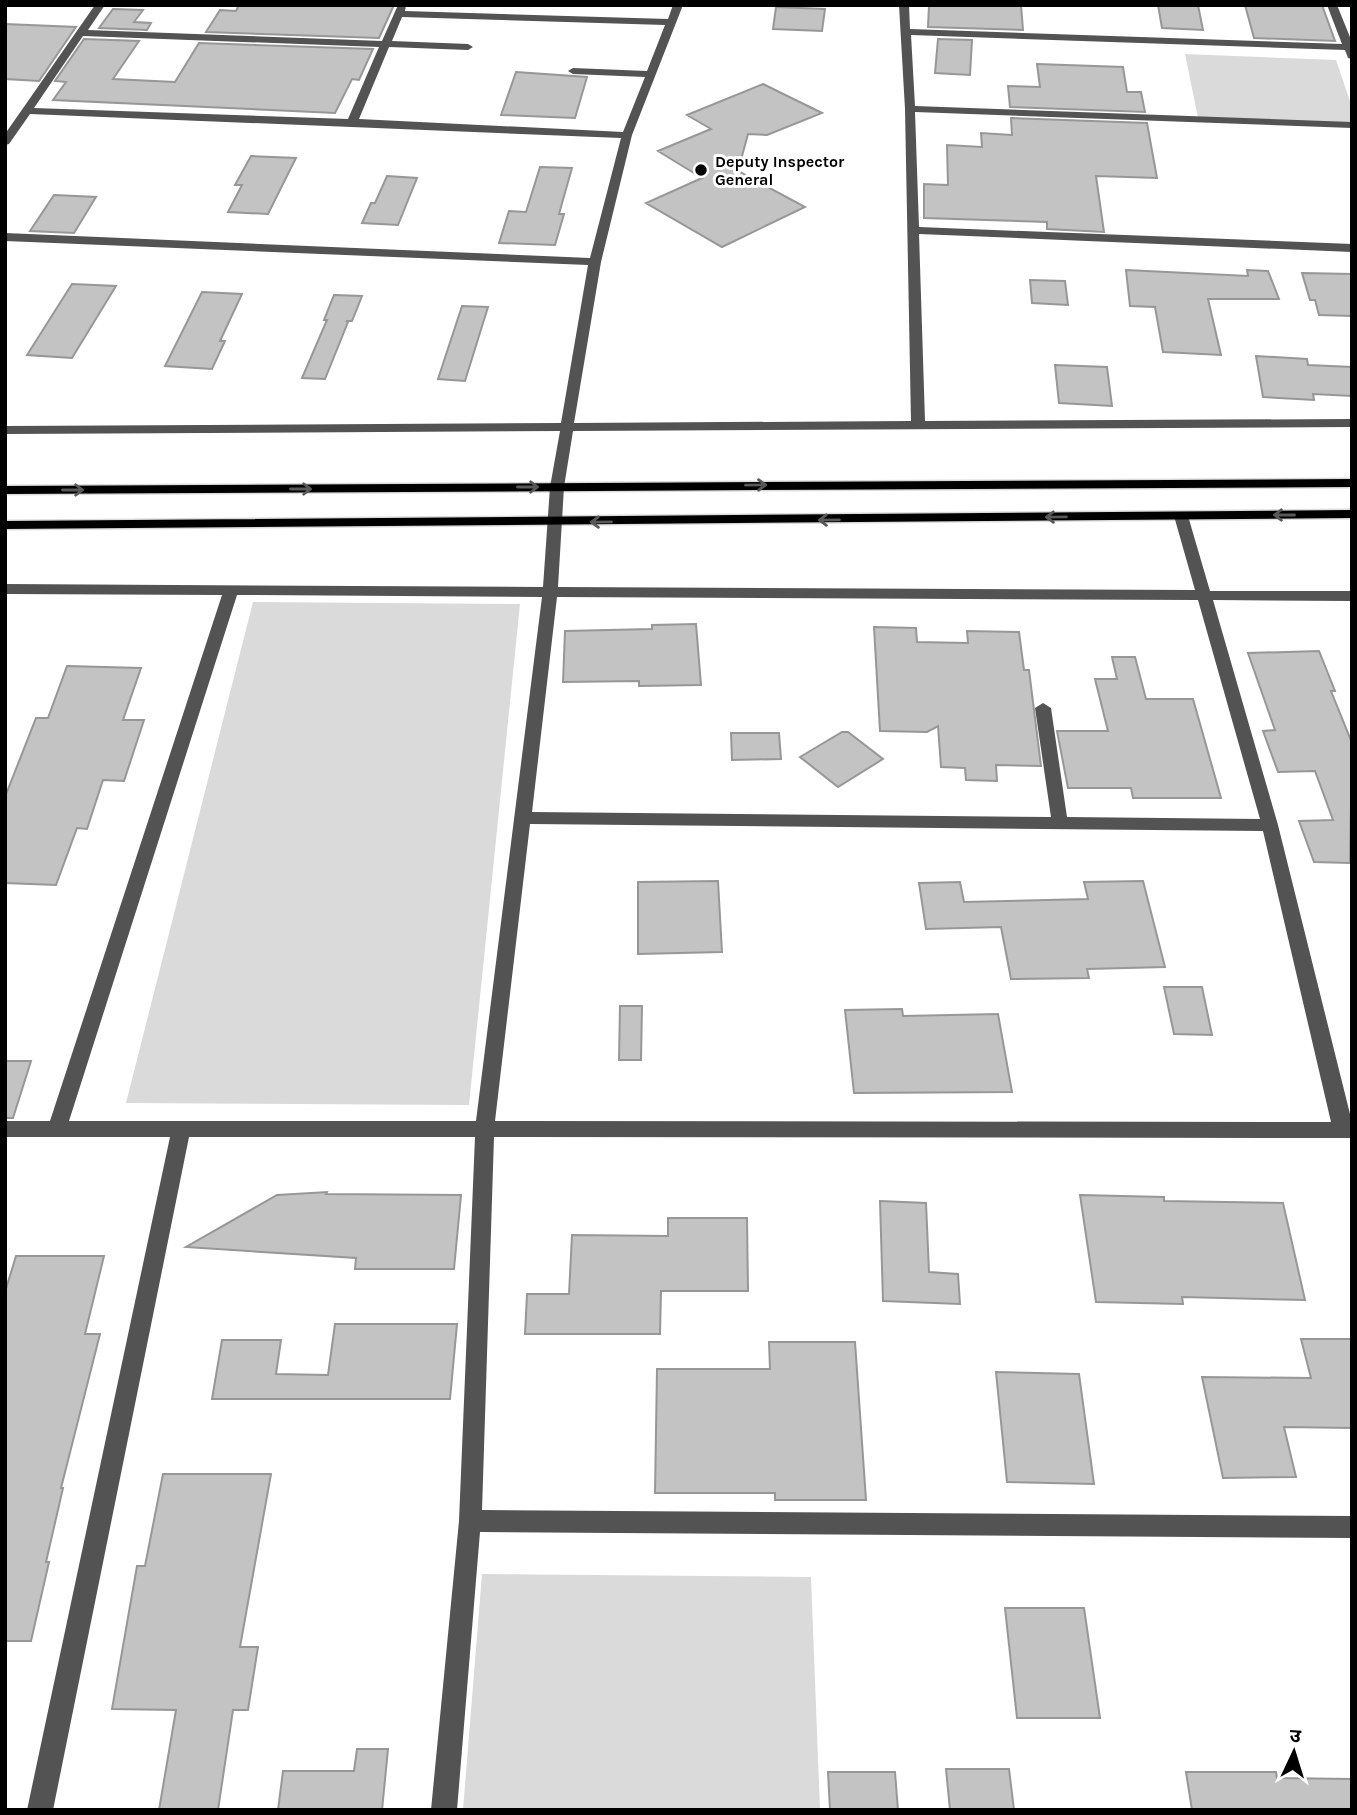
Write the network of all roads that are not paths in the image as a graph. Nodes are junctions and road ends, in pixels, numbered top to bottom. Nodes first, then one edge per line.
1 (100, 5) edge
2 (554, 5) edge
3 (678, 5) edge
4 (904, 5) edge
5 (1332, 5) edge
6 (400, 10) edge
7 (551, 19) junction
8 (671, 22) junction
9 (907, 32) junction
10 (80, 33) junction
11 (386, 44) junction
12 (468, 47) dead end
13 (1350, 52) edge
14 (573, 71) dead end
15 (650, 74) junction
16 (910, 109) junction
17 (26, 111) junction
18 (352, 122) junction
19 (1352, 125) edge
20 (626, 135) junction
21 (5, 142) edge
22 (912, 230) junction
23 (5, 237) edge
24 (1352, 248) edge
25 (596, 262) junction
26 (1352, 423) edge
27 (918, 425) junction
28 (566, 427) junction
29 (5, 430) edge
30 (1352, 483) edge
31 (557, 487) junction
32 (5, 490) edge
33 (1352, 514) edge
34 (1181, 516) junction
35 (556, 523) junction
36 (5, 525) edge
37 (5, 589) edge
38 (232, 590) junction
39 (550, 591) junction
40 (1204, 595) junction
41 (1351, 598) edge
42 (1043, 708) dead end
43 (524, 818) junction
44 (1060, 823) junction
45 (1270, 825) junction
46 (485, 1128) junction
47 (5, 1129) edge
48 (57, 1129) junction
49 (1347, 1130) edge
50 (181, 1131) junction
51 (470, 1521) junction
52 (1352, 1527) edge
53 (40, 1810) edge
54 (444, 1810) edge

1 - 10 street
2 - 7 street
3 - 8 street
4 - 9 street
5 - 13 street
6 - 7 street
6 - 11 street
7 - 8 street
8 - 15 street
9 - 13 street
9 - 16 street
10 - 11 street
10 - 17 street
11 - 12 street
11 - 18 street
14 - 15 street
15 - 20 street
16 - 19 street
16 - 22 street
17 - 18 street
17 - 21 street
18 - 20 street
20 - 25 street
22 - 24 street
22 - 27 street
23 - 25 street
25 - 28 street
26 - 27 street
27 - 28 street
28 - 29 street
28 - 31 street
31 -> 30 main road
32 -> 31 main road
31 - 35 street
33 -> 34 main road
34 -> 35 main road
34 - 40 street
35 - 36 main road
35 - 39 street
37 - 38 street
38 - 39 street
38 - 48 street
39 - 40 street
39 - 43 street
40 - 41 street
40 - 45 street
42 - 44 street
43 - 44 street
43 - 46 street
44 - 45 street
45 - 49 street
46 - 49 street
46 - 50 street
46 - 51 street
47 - 48 street
48 - 50 street
50 - 53 street
51 - 52 street
51 - 54 street

